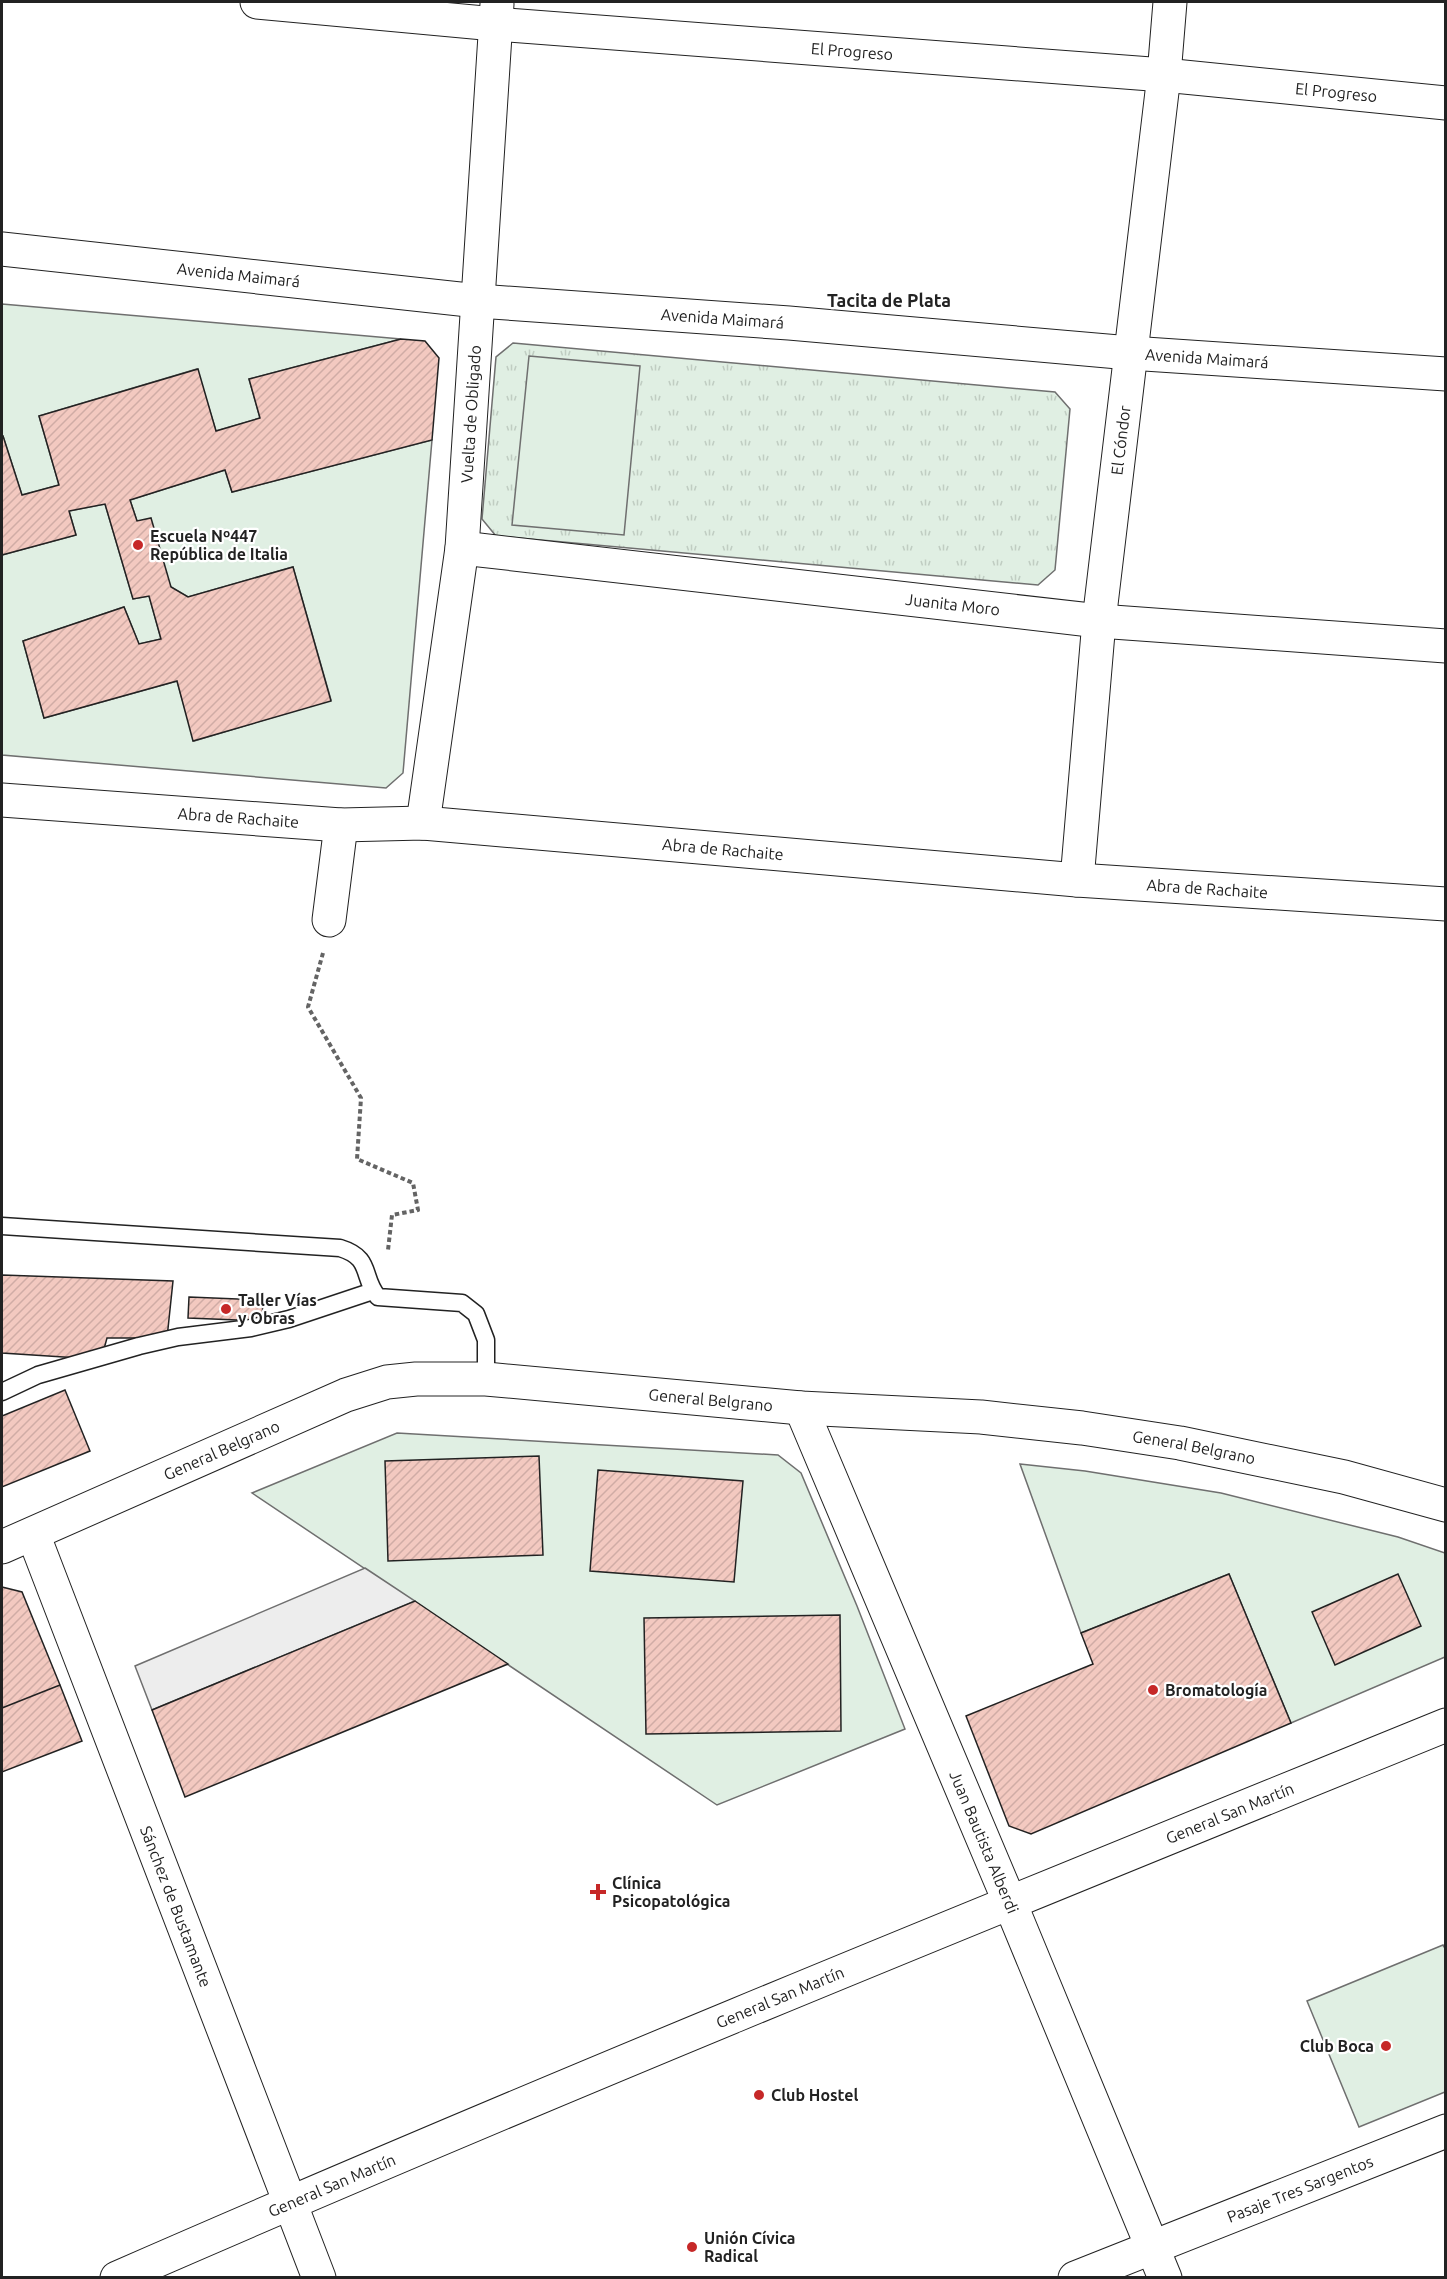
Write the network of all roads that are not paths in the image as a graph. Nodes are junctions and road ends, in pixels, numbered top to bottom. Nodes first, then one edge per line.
1 (257, 2) edge
2 (1170, 2) edge
3 (496, 13) edge
4 (1164, 75) junction
5 (1446, 103) edge
6 (2, 249) edge
7 (478, 301) junction
8 (1130, 353) junction
9 (1446, 374) edge
10 (462, 548) junction
11 (1099, 621) junction
12 (1446, 646) edge
13 (2, 800) edge
14 (423, 823) junction
15 (341, 825) junction
16 (1077, 880) junction
17 (1446, 904) edge
18 (329, 920) dead end
19 (2, 1226) edge
20 (373, 1291) junction
21 (486, 1379) junction
22 (2, 1392) edge
23 (801, 1408) junction
24 (1446, 1505) edge
25 (33, 1534) junction
26 (2, 1547) edge
27 (1446, 1725) edge
28 (1010, 1902) junction
29 (1446, 2131) edge
30 (291, 2202) junction
31 (1154, 2247) junction
32 (117, 2277) edge
33 (320, 2277) edge
34 (1075, 2277) edge
35 (1165, 2277) edge

1 - 3 street, El Progreso
2 - 4 street, El Cóndor
3 - 4 street, El Progreso
3 - 7 street, Vuelta de Obligado
4 - 5 street, El Progreso
4 - 8 street, El Cóndor
6 - 7 street, Avenida Maimará
7 - 8 street, Avenida Maimará
7 - 10 street, Vuelta de Obligado
8 - 9 street, Avenida Maimará
8 - 11 street, El Cóndor
10 - 11 street, Juanita Moro
10 - 14 street, Vuelta de Obligado
11 - 12 street, Juanita Moro
11 - 16 street, El Cóndor
13 - 15 street, Abra de Rachaite
14 - 15 street, Abra de Rachaite
14 - 16 street, Abra de Rachaite
15 - 18 street
16 - 17 street, Abra de Rachaite
19 - 20 lane
20 - 21 lane
20 - 22 lane
21 - 23 street, General Belgrano
21 - 25 street, General Belgrano
23 - 24 street, General Belgrano
23 - 28 street, Juan Bautista Alberdi
25 - 26 street, General Belgrano
25 - 30 street, Sánchez de Bustamante
27 - 28 street, General San Martín
28 - 30 street, General San Martín
28 - 31 street, Juan Bautista Alberdi
29 - 31 street, Pasaje Tres Sargentos
30 - 32 street, General San Martín
30 - 33 street, Sánchez de Bustamante
31 - 34 street, Pasaje Tres Sargentos
31 - 35 street, Juan Bautista Alberdi

